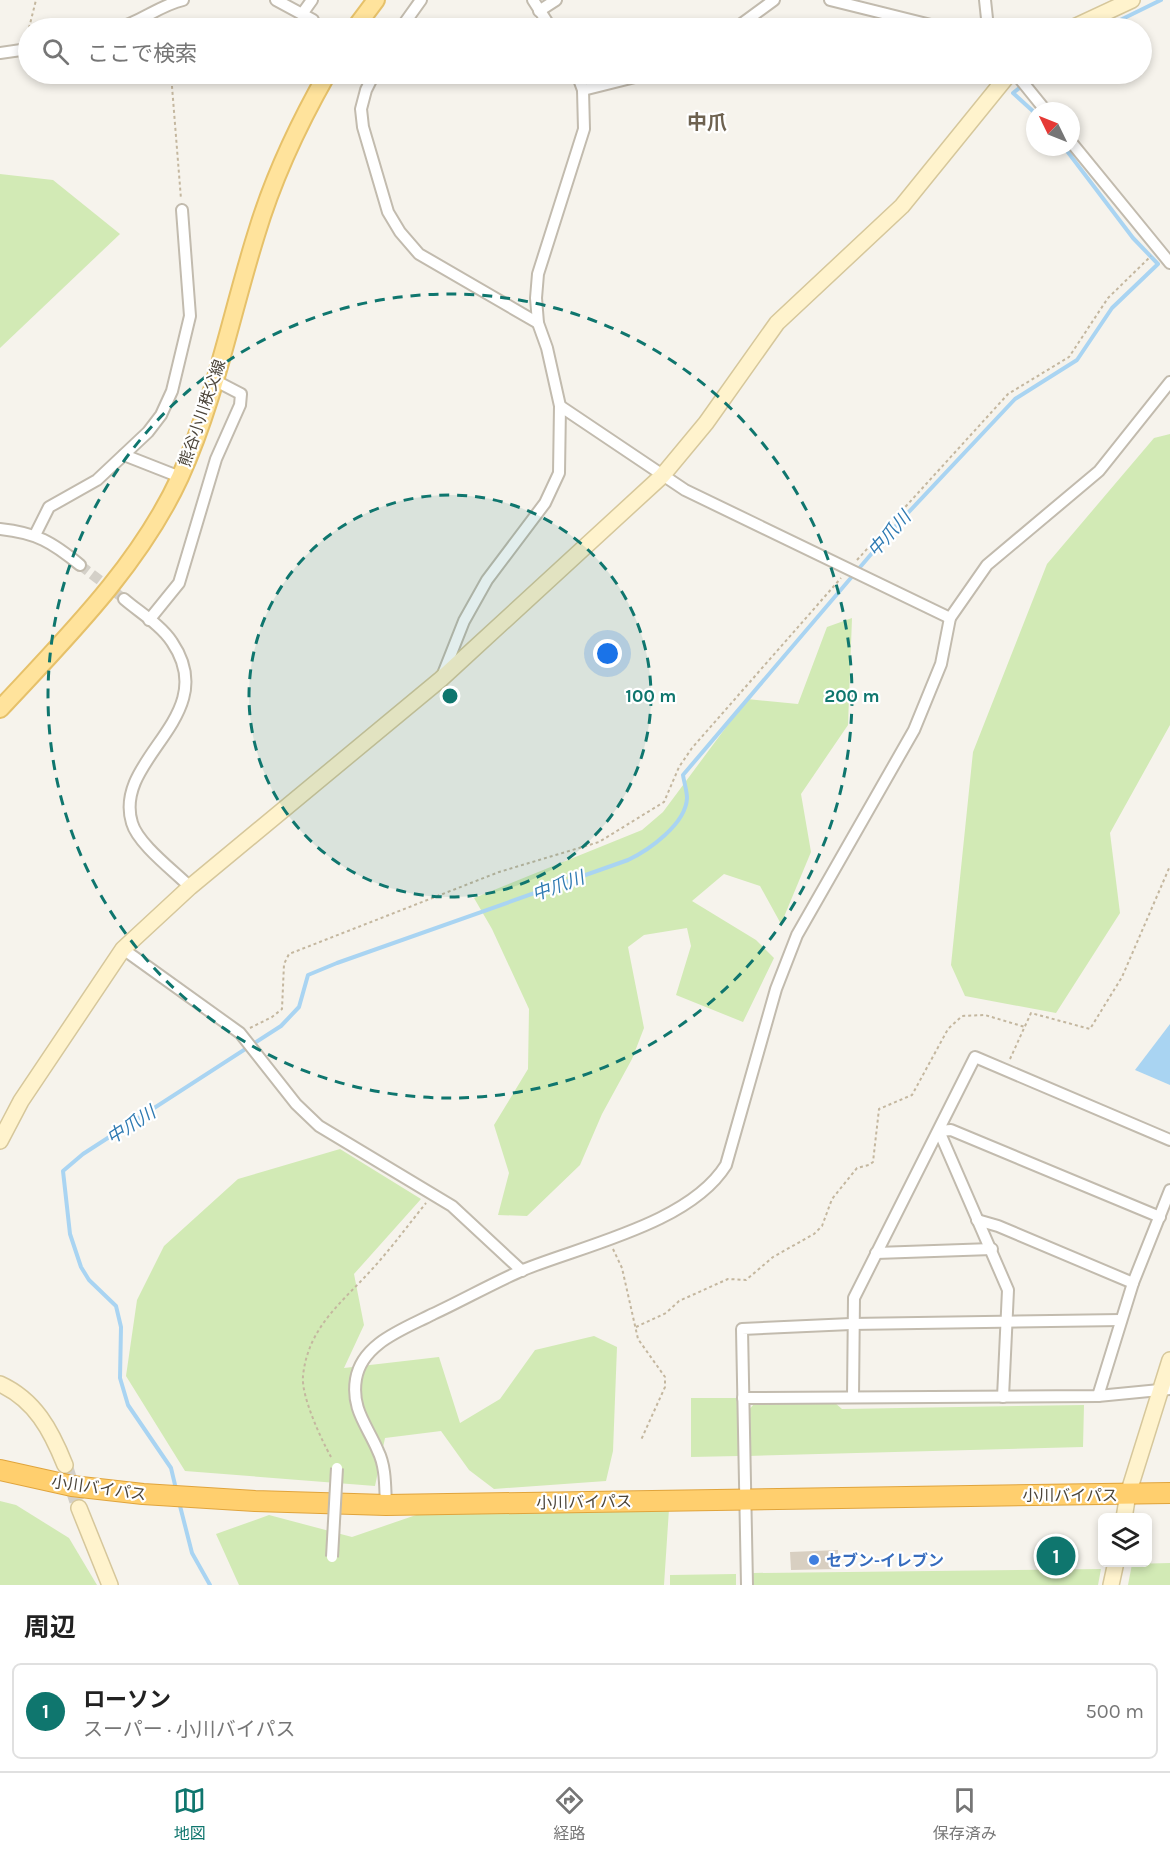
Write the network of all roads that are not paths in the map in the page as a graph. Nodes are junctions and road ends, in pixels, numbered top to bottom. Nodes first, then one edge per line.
1 (183, 0) edge
2 (276, 0) edge
3 (312, 0) edge
4 (376, 0) edge
5 (422, 0) edge
6 (533, 0) edge
7 (556, 0) edge
8 (774, 0) edge
9 (830, 0) edge
10 (985, 0) edge
11 (1132, 0) edge
12 (539, 11) junction
13 (302, 14) junction
14 (146, 18) edge
15 (309, 18) tunnel mouth
16 (362, 18) edge
17 (408, 18) edge
18 (544, 18) edge
19 (750, 18) edge
20 (903, 18) edge
21 (987, 18) edge
22 (1093, 18) edge
23 (18, 50) edge
24 (0, 53) edge
25 (321, 84) edge
26 (370, 84) edge
27 (581, 84) edge
28 (607, 84) edge
29 (1001, 84) edge
30 (1024, 84) edge
31 (583, 90) junction
32 (1039, 102) edge
33 (1080, 152) edge
34 (182, 210) road end
35 (1170, 264) edge
36 (538, 323) junction
37 (214, 380) junction
38 (1170, 382) edge
39 (560, 406) junction
40 (124, 455) junction
41 (662, 476) junction
42 (180, 477) junction
43 (0, 529) edge
44 (35, 535) junction
45 (80, 565) tunnel mouth
46 (124, 599) tunnel mouth
47 (950, 618) junction
48 (149, 620) junction
49 (441, 680) junction
50 (0, 709) edge
51 (190, 887) junction
52 (123, 949) junction
53 (939, 1131) junction
54 (1170, 1140) edge
55 (0, 1141) edge
56 (1170, 1190) edge
57 (1160, 1217) junction
58 (977, 1220) junction
59 (992, 1250) junction
60 (876, 1253) junction
61 (522, 1271) junction
62 (1133, 1283) junction
63 (1121, 1320) junction
64 (1006, 1321) junction
65 (852, 1324) junction
66 (1170, 1360) edge
67 (0, 1384) edge
68 (1165, 1391) edge
69 (1098, 1396) junction
70 (853, 1397) junction
71 (1003, 1397) junction
72 (743, 1398) junction
73 (65, 1465) tunnel mouth
74 (337, 1468) road end
75 (0, 1470) edge
76 (1170, 1493) edge
77 (1128, 1494) junction
78 (744, 1498) junction
79 (386, 1504) junction
80 (79, 1508) tunnel mouth
81 (1125, 1513) edge
82 (332, 1557) dead end
83 (1115, 1567) edge
84 (110, 1585) edge
85 (747, 1585) edge
86 (1112, 1585) edge

1 - 14 street
2 - 13 street
3 - 13 street
4 - 16 main road
5 - 17 street
6 - 12 street
7 - 12 street
8 - 19 street
9 - 20 street
10 - 21 street
11 - 22 street
12 - 18 street
13 - 15 street
23 - 24 street
25 - 37 main road, 熊谷小川秩父線
26 - 36 street
27 - 31 street
28 - 31 street
29 - 41 street
30 - 32 street
31 - 36 street
33 - 35 street
34 - 40 street
36 - 39 street
37 - 42 main road, 熊谷小川秩父線
37 - 48 street
38 - 47 street
39 - 41 street
39 - 49 street
40 - 42 street
40 - 44 street
41 - 47 street
41 - 49 street
42 - 50 main road, 熊谷小川秩父線
43 - 44 street
44 - 45 street
46 - 48 street
47 - 61 street
48 - 51 street
49 - 51 street
51 - 52 street
52 - 55 street
52 - 61 street
53 - 54 street
53 - 57 street
53 - 58 street
53 - 60 street
56 - 57 street
57 - 62 street
58 - 59 street
58 - 62 street
59 - 60 street
59 - 64 street
60 - 65 street
61 - 79 street
62 - 63 street
63 - 64 street
63 - 69 street
64 - 65 street
64 - 71 street
65 - 70 street
65 - 72 street
66 - 68 street
67 - 73 street
68 - 69 street
68 - 77 street
69 - 71 street
70 - 71 street
70 - 72 street
72 - 78 street
74 - 82 street, bridge
75 - 79 highway, 小川バイパス
76 - 77 highway, 小川バイパス
77 - 78 highway, 小川バイパス
77 - 81 street
78 - 79 highway, 小川バイパス
78 - 85 street
80 - 84 street
83 - 86 street

